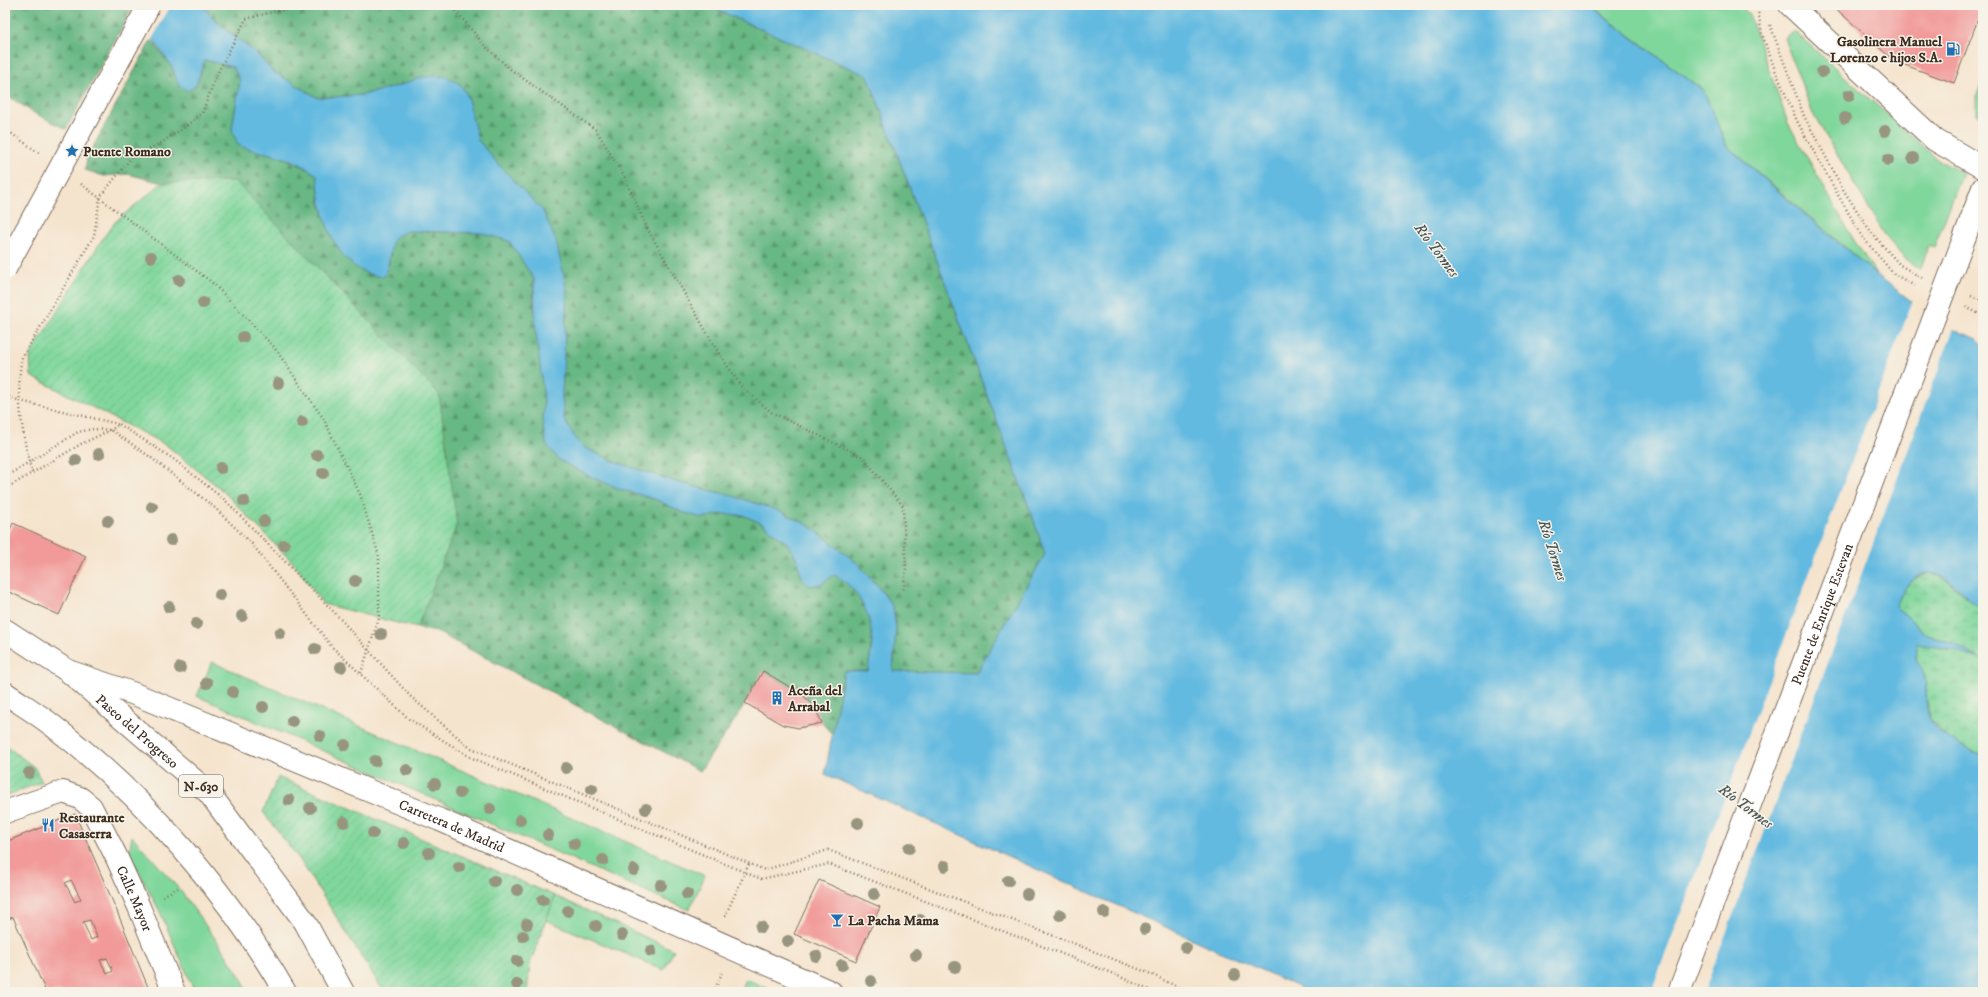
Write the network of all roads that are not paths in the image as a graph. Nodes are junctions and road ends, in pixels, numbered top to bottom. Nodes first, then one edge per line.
1 (149, 5) edge
2 (1790, 5) edge
3 (1983, 168) edge
4 (1983, 188) edge
5 (5, 269) edge
6 (5, 630) edge
7 (68, 671) junction
8 (5, 693) edge
9 (5, 812) edge
10 (174, 992) edge
11 (285, 992) edge
12 (343, 992) edge
13 (831, 992) edge
14 (1679, 992) edge

1 - 5 main road, bridge
2 - 3 main road
4 - 14 main road, Puente de Enrique Estevan, bridge
6 - 7 main road, Paseo del Progreso / N-630
7 - 12 main road, Paseo del Progreso / N-630
7 - 13 main road, Carretera de Madrid
8 - 11 main road
9 - 10 main road, Calle Mayor

